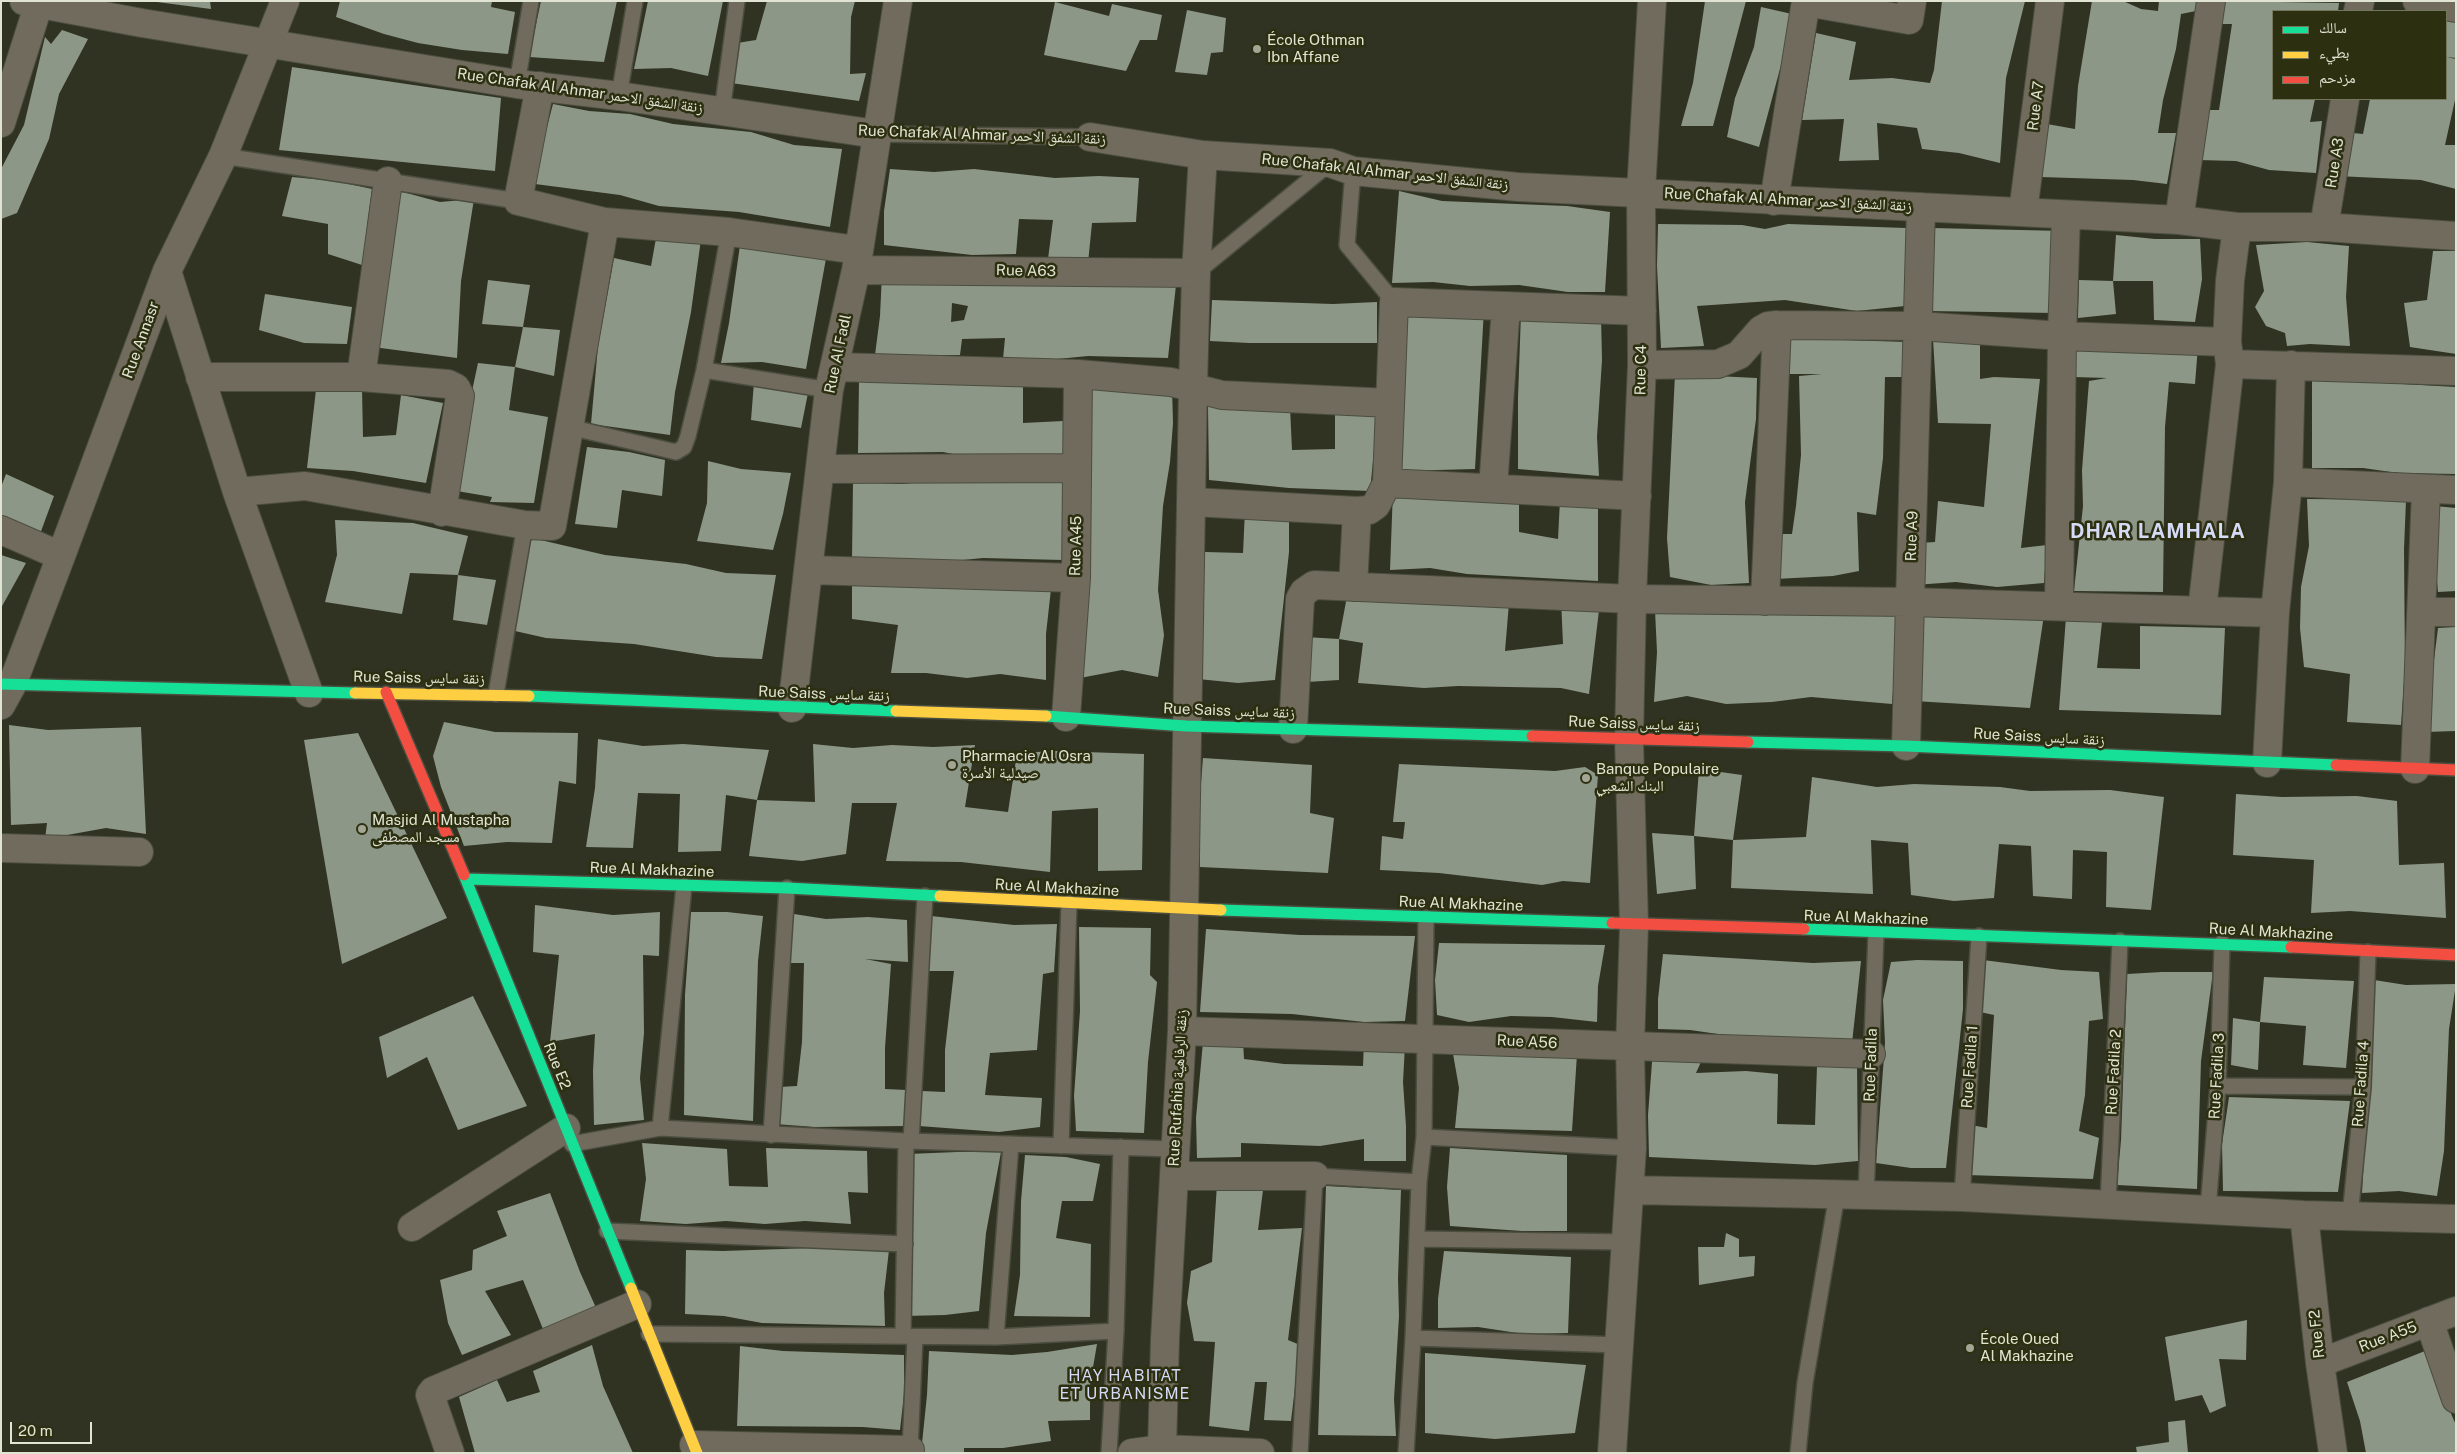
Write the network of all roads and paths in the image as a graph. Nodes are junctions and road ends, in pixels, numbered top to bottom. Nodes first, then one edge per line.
1 (285, 1) edge
2 (532, 1) edge
3 (635, 1) edge
4 (737, 1) edge
5 (898, 1) edge
6 (1652, 1) edge
7 (1912, 1) edge
8 (2050, 1) edge
9 (2211, 1) edge
10 (2417, 1) edge
11 (32, 2) edge
12 (1806, 2) edge
13 (2456, 8) edge
14 (141, 12) edge
15 (269, 43) junction
16 (528, 85) junction
17 (619, 96) junction
18 (2345, 100) edge
19 (722, 111) junction
20 (1, 123) edge
21 (876, 134) junction
22 (1090, 137) joint
23 (1204, 155) junction
24 (223, 156) junction
25 (1341, 167) junction
26 (388, 181) junction
27 (1641, 192) junction
28 (518, 201) junction
29 (1774, 201) junction
30 (1921, 207) junction
31 (2023, 212) junction
32 (2066, 216) junction
33 (2179, 220) junction
34 (605, 222) junction
35 (2238, 227) junction
36 (2324, 227) junction
37 (729, 232) junction
38 (2456, 236) edge
39 (856, 260) junction
40 (167, 272) junction
41 (1196, 273) junction
42 (1394, 302) junction
43 (1506, 306) junction
44 (1642, 311) junction
45 (1777, 325) junction
46 (1919, 326) junction
47 (2062, 336) junction
48 (2229, 353) junction
49 (1642, 365) junction
50 (2291, 365) junction
51 (704, 370) junction
52 (2456, 372) edge
53 (1078, 374) junction
54 (200, 377) junction
55 (361, 377) junction
56 (832, 378) junction
57 (1193, 387) junction
58 (1390, 403) junction
59 (569, 427) junction
60 (1077, 468) junction
61 (820, 469) junction
62 (2288, 482) junction
63 (1387, 484) junction
64 (1493, 488) junction
65 (2426, 489) junction
66 (2456, 490) edge
67 (237, 492) junction
68 (1636, 496) junction
69 (1193, 502) junction
70 (1357, 511) junction
71 (442, 512) junction
72 (525, 525) junction
73 (1, 530) edge
74 (61, 556) junction
75 (809, 570) junction
76 (1076, 578) junction
77 (1353, 587) junction
78 (1632, 599) junction
79 (1765, 601) junction
80 (1909, 602) junction
81 (2060, 606) junction
82 (2202, 610) junction
83 (2422, 612) junction
84 (2456, 612) edge
85 (2275, 613) junction
86 (5, 692) edge
87 (386, 692) junction
88 (309, 693) junction
89 (496, 694) junction
90 (792, 708) junction
91 (1066, 717) junction
92 (1186, 726) junction
93 (1292, 729) junction
94 (1629, 739) junction
95 (1906, 746) junction
96 (2267, 762) junction
97 (2414, 769) junction
98 (2456, 770) edge
99 (1, 848) edge
100 (139, 852) dead end
101 (466, 880) junction
102 (684, 886) junction
103 (788, 888) junction
104 (925, 896) junction
105 (1069, 903) junction
106 (1185, 910) junction
107 (1426, 918) junction
108 (1634, 925) junction
109 (1876, 934) junction
110 (1979, 936) junction
111 (2120, 941) junction
112 (2222, 943) junction
113 (2368, 952) junction
114 (2456, 955) edge
115 (1182, 1030) junction
116 (1423, 1038) junction
117 (1630, 1047) junction
118 (1872, 1054) junction
119 (2218, 1086) junction
120 (2362, 1087) junction
121 (660, 1128) junction
122 (771, 1135) junction
123 (569, 1136) junction
124 (1424, 1137) junction
125 (909, 1141) junction
126 (1011, 1144) junction
127 (1061, 1146) junction
128 (1121, 1147) junction
129 (1632, 1148) junction
130 (1175, 1149) junction
131 (1174, 1176) junction
132 (1315, 1176) junction
133 (1419, 1182) junction
134 (1630, 1190) junction
135 (1837, 1195) junction
136 (1866, 1196) junction
137 (1962, 1197) junction
138 (2108, 1204) junction
139 (2208, 1209) junction
140 (2304, 1215) junction
141 (2350, 1216) junction
142 (2456, 1220) edge
143 (412, 1227) dead end
144 (607, 1231) junction
145 (1417, 1239) junction
146 (1626, 1242) junction
147 (905, 1244) junction
148 (637, 1304) junction
149 (2456, 1311) edge
150 (2429, 1321) junction
151 (1116, 1331) junction
152 (649, 1334) junction
153 (909, 1336) junction
154 (996, 1337) junction
155 (1413, 1338) junction
156 (1620, 1345) junction
157 (2320, 1364) junction
158 (2456, 1399) edge
159 (696, 1449) edge
160 (910, 1451) edge
161 (1142, 1452) edge
162 (1243, 1452) edge
163 (450, 1453) edge
164 (1109, 1453) edge
165 (1260, 1453) edge
166 (1300, 1453) edge
167 (1406, 1453) edge
168 (1612, 1453) edge
169 (1798, 1453) edge
170 (2334, 1453) edge

1 - 15 street, Rue Annasr
2 - 16 lane
3 - 17 lane
4 - 19 lane
5 - 21 street, Rue Al Fadl
6 - 27 street, Rue C4
7 - 12 street
8 - 31 street, Rue A7
9 - 33 street
10 - 13 street
11 - 14 street, Rue Chafak Al Ahmar زنقة الشفق الاحمر
11 - 20 street
12 - 29 street
14 - 15 street, Rue Chafak Al Ahmar زنقة الشفق الاحمر
15 - 16 street, Rue Chafak Al Ahmar زنقة الشفق الاحمر
15 - 24 street, Rue Annasr
16 - 17 street, Rue Chafak Al Ahmar زنقة الشفق الاحمر
16 - 28 street
17 - 19 street, Rue Chafak Al Ahmar زنقة الشفق الاحمر
18 - 36 street, Rue A3
19 - 21 street, Rue Chafak Al Ahmar زنقة الشفق الاحمر
21 - 22 lane, Rue Chafak Al Ahmar زنقة الشفق الاحمر
21 - 39 street, Rue Al Fadl
22 - 23 street, Rue Chafak Al Ahmar زنقة الشفق الاحمر
23 - 25 street, Rue Chafak Al Ahmar زنقة الشفق الاحمر
23 - 41 street, Rue Rufahia زنقة الرفاهية
24 - 26 lane
24 - 40 street, Rue Annasr
25 - 27 street, Rue Chafak Al Ahmar زنقة الشفق الاحمر
25 - 41 lane
25 - 42 lane
26 - 28 lane
26 - 55 street
27 - 29 street, Rue Chafak Al Ahmar زنقة الشفق الاحمر
27 - 44 street, Rue C4
28 - 34 street, Rue A63
29 - 30 street, Rue Chafak Al Ahmar زنقة الشفق الاحمر
30 - 31 street, Rue Chafak Al Ahmar زنقة الشفق الاحمر
30 - 46 street, Rue A9
31 - 32 street, Rue Chafak Al Ahmar زنقة الشفق الاحمر
32 - 33 street, Rue Chafak Al Ahmar زنقة الشفق الاحمر
32 - 47 street
33 - 35 street, Rue Chafak Al Ahmar زنقة الشفق الاحمر
34 - 37 street, Rue A63
34 - 59 street
35 - 36 street, Rue Chafak Al Ahmar زنقة الشفق الاحمر
35 - 48 street
36 - 38 street, Rue Chafak Al Ahmar زنقة الشفق الاحمر
37 - 39 street, Rue A63
37 - 51 lane
39 - 41 street, Rue A63
39 - 56 street, Rue Al Fadl
40 - 54 street
40 - 74 street, Rue Annasr
41 - 57 street, Rue Rufahia زنقة الرفاهية
42 - 43 street
42 - 58 street
43 - 44 street
43 - 64 street
44 - 49 street, Rue C4
45 - 46 street
45 - 49 street
45 - 79 street
46 - 47 street
46 - 80 street, Rue A9
47 - 48 street
47 - 81 street
48 - 50 street
48 - 82 street
49 - 68 street, Rue C4
50 - 52 street
50 - 62 street
51 - 56 lane
51 - 59 lane
53 - 56 street
53 - 57 street
53 - 60 street, Rue A45
54 - 55 street
54 - 67 street
55 - 71 street
56 - 61 street, Rue Al Fadl
57 - 58 street
57 - 69 street, Rue Rufahia زنقة الرفاهية
58 - 63 street
59 - 72 street
60 - 61 street
60 - 76 street, Rue A45
61 - 75 street, Rue Al Fadl
62 - 65 street
62 - 85 street
63 - 64 street
63 - 70 street
64 - 68 street
65 - 66 street
65 - 83 street
67 - 71 street
67 - 88 street
68 - 78 street, Rue C4
69 - 70 street
69 - 92 street, Rue Rufahia زنقة الرفاهية
70 - 77 street
71 - 72 street
72 - 89 lane
73 - 74 street
74 - 86 street, Rue Annasr
75 - 76 street
75 - 90 street, Rue Al Fadl
76 - 91 street, Rue A45
77 - 78 street
77 - 93 street
78 - 79 street
78 - 94 street, Rue C4
79 - 80 street
80 - 81 street
80 - 95 street, Rue A9
81 - 82 street
82 - 85 street
83 - 84 street
83 - 97 street
85 - 96 street
86 - 88 street, Rue Saiss زنقة سايس
87 - 88 street, Rue Saiss زنقة سايس
87 - 89 street, Rue Saiss زنقة سايس
87 - 101 street, Rue E2
89 - 90 street, Rue Saiss زنقة سايس
90 - 91 street, Rue Saiss زنقة سايس
91 - 92 street, Rue Saiss زنقة سايس
92 - 93 street, Rue Saiss زنقة سايس
92 - 106 street, Rue Rufahia زنقة الرفاهية
93 - 94 street, Rue Saiss زنقة سايس
94 - 95 street, Rue Saiss زنقة سايس
94 - 108 street, Rue C4
95 - 96 street, Rue Saiss زنقة سايس
96 - 97 street, Rue Saiss زنقة سايس
97 - 98 street, Rue Saiss زنقة سايس
99 - 100 street
101 - 102 street, Rue Al Makhazine
101 - 123 street, Rue E2
102 - 103 street, Rue Al Makhazine
102 - 121 lane
103 - 104 street, Rue Al Makhazine
103 - 122 lane
104 - 105 street, Rue Al Makhazine
104 - 125 lane
105 - 106 street, Rue Al Makhazine
105 - 127 lane
106 - 107 street, Rue Al Makhazine
106 - 115 street, Rue Rufahia زنقة الرفاهية
107 - 108 street, Rue Al Makhazine
107 - 116 lane
108 - 109 street, Rue Al Makhazine
108 - 117 street, Rue C4
109 - 110 street, Rue Al Makhazine
109 - 118 lane, Rue Fadila
110 - 111 street, Rue Al Makhazine
110 - 137 lane, Rue Fadila 1
111 - 112 street, Rue Al Makhazine
111 - 138 lane, Rue Fadila 2
112 - 113 street, Rue Al Makhazine
112 - 119 lane, Rue Fadila 3
113 - 114 street, Rue Al Makhazine
113 - 120 lane, Rue Fadila 4
115 - 116 street, Rue A56
115 - 130 street, Rue Rufahia زنقة الرفاهية
116 - 117 street, Rue A56
116 - 124 lane
117 - 118 street, Rue A56
117 - 129 street, Rue C4
118 - 136 lane, Rue Fadila
119 - 120 lane
119 - 139 lane, Rue Fadila 3
120 - 141 lane, Rue Fadila 4
121 - 122 lane
121 - 123 lane
122 - 125 lane
123 - 143 street
123 - 144 street, Rue E2
124 - 129 lane
124 - 133 lane
125 - 126 lane
125 - 147 lane
126 - 127 lane
126 - 154 lane
127 - 128 lane
128 - 130 lane
128 - 151 lane
129 - 134 street, Rue C4
130 - 131 street, Rue Rufahia زنقة الرفاهية
131 - 132 street
131 - 161 street, Rue Rufahia زنقة الرفاهية
132 - 133 lane
132 - 166 lane
133 - 145 lane
134 - 135 street
134 - 146 street, Rue C4
135 - 136 street
135 - 169 lane
136 - 137 street
137 - 138 street
138 - 139 street
139 - 140 street
140 - 141 street
140 - 157 street, Rue F2
141 - 142 street
144 - 147 lane
144 - 148 street, Rue E2
145 - 146 lane
145 - 155 lane
146 - 156 street, Rue C4
147 - 153 lane
148 - 152 street, Rue E2
148 - 163 street
149 - 150 street, Rue A55
150 - 157 street, Rue A55
150 - 158 street
151 - 154 lane
151 - 164 lane
152 - 153 lane
152 - 159 street, Rue E2
153 - 154 lane
153 - 160 lane
155 - 156 lane
155 - 167 lane
156 - 168 street, Rue C4
157 - 170 street, Rue F2
159 - 160 street
161 - 162 street
162 - 165 street

